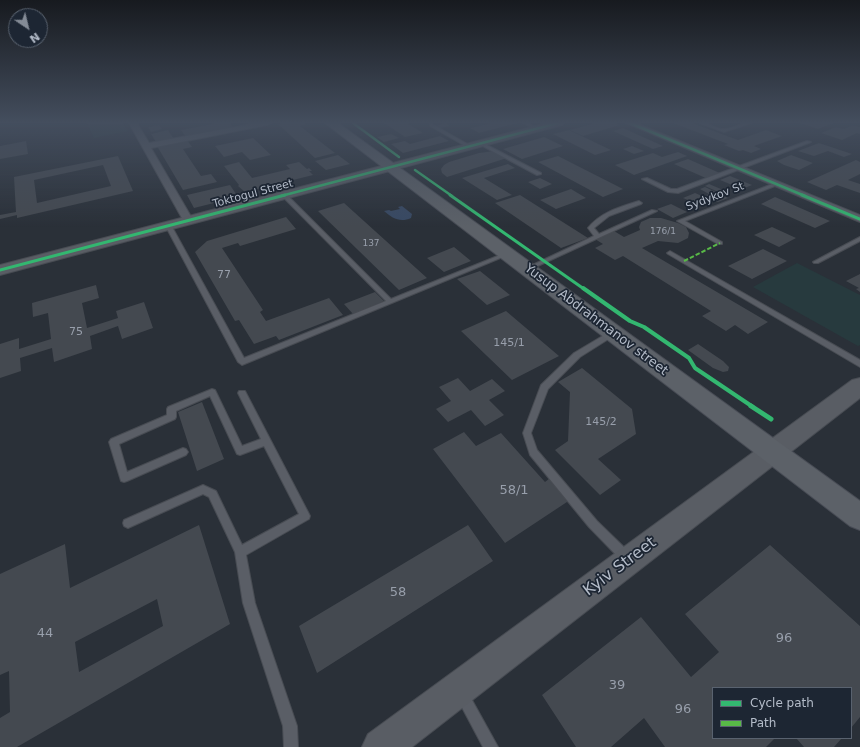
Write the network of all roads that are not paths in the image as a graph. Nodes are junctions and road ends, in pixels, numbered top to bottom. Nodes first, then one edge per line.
1 (154, 158) edge
2 (378, 158) edge
3 (424, 158) edge
4 (505, 158) edge
5 (715, 158) edge
6 (766, 158) edge
7 (390, 167) junction
8 (739, 168) junction
9 (539, 174) dead end
10 (645, 179) dead end
11 (777, 184) junction
12 (284, 195) junction
13 (639, 203) dead end
14 (654, 211) dead end
15 (860, 218) edge
16 (188, 220) junction
17 (168, 226) junction
18 (598, 237) junction
19 (860, 239) edge
20 (720, 243) dead end
21 (670, 253) dead end
22 (507, 254) junction
23 (816, 262) dead end
24 (528, 269) junction
25 (0, 270) edge
26 (390, 301) junction
27 (614, 333) junction
28 (860, 364) edge
29 (860, 386) edge
30 (242, 393) dead end
31 (266, 441) junction
32 (183, 452) dead end
33 (773, 452) junction
34 (860, 517) edge
35 (128, 523) dead end
36 (240, 552) junction
37 (629, 560) junction
38 (458, 688) junction
39 (291, 747) edge
40 (381, 747) edge
41 (491, 747) edge

1 - 16 street
2 - 7 main road, Yusup Abdrahmanov street
3 - 7 main road, Toktogul Street
4 - 9 lane
5 - 8 street
6 - 8 lane
7 - 12 main road, Toktogul Street
7 - 22 main road, Yusup Abdrahmanov street
8 - 10 lane
8 - 11 street
11 - 15 street
11 - 20 lane, Sydykov St
12 - 16 main road, Toktogul Street
12 - 26 lane
13 - 18 lane
14 - 18 lane
16 - 17 main road, Toktogul Street
17 - 25 main road, Toktogul Street
17 - 26 lane
18 - 24 lane
19 - 23 lane
21 - 28 lane
22 - 24 main road, Yusup Abdrahmanov street
22 - 26 lane
24 - 27 main road, Yusup Abdrahmanov street
27 - 33 main road, Yusup Abdrahmanov street
27 - 37 lane
29 - 33 main road, Kyiv Street
30 - 31 lane
31 - 32 lane
31 - 36 lane
33 - 34 main road, Yusup Abdrahmanov street
33 - 37 main road, Kyiv Street
35 - 36 lane
36 - 39 lane
37 - 38 main road, Kyiv Street
38 - 40 main road, Kyiv Street
38 - 41 lane

